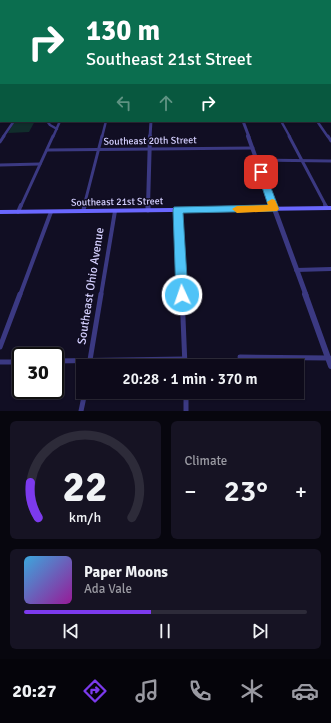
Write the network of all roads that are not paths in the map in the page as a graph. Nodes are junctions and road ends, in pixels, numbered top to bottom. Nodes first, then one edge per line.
1 (13, 122) edge
2 (48, 122) edge
3 (60, 122) edge
4 (106, 122) edge
5 (151, 122) edge
6 (244, 122) edge
7 (282, 122) edge
8 (318, 122) edge
9 (57, 129) junction
10 (331, 141) edge
11 (0, 142) edge
12 (150, 148) junction
13 (253, 148) junction
14 (47, 150) junction
15 (98, 150) junction
16 (257, 160) junction
17 (301, 160) junction
18 (331, 161) edge
19 (40, 164) junction
20 (0, 165) edge
21 (329, 208) edge
22 (274, 209) junction
23 (148, 210) junction
24 (178, 210) junction
25 (83, 211) junction
26 (115, 211) junction
27 (0, 212) edge
28 (18, 212) junction
29 (51, 212) junction
30 (331, 269) edge
31 (296, 270) junction
32 (0, 346) edge
33 (240, 357) dead end
34 (184, 358) joint
35 (329, 358) edge
36 (90, 359) edge
37 (165, 359) edge
38 (0, 362) edge
39 (12, 362) edge
40 (64, 362) edge
41 (76, 362) edge
42 (331, 366) edge
43 (84, 399) edge
44 (186, 399) edge
45 (81, 411) edge
46 (186, 411) edge

1 - 11 street
2 - 9 street
3 - 9 street
4 - 15 street
5 - 12 street
6 - 13 street
7 - 17 street
8 - 10 street
9 - 14 street
12 - 13 street, Southeast 20th Street
12 - 15 street, Southeast 20th Street
12 - 23 street
13 - 16 street
14 - 15 street, Southeast 20th Street
14 - 19 street
15 - 25 street
16 - 17 street
16 - 22 street
17 - 18 street
17 - 21 street
19 - 20 street
19 - 28 street
21 - 22 main road, Southeast 21st Street
22 - 24 main road, Southeast 21st Street
22 - 31 street
23 - 24 main road, Southeast 21st Street
23 - 26 main road, Southeast 21st Street
24 - 34 street
25 - 26 main road, Southeast 21st Street
25 - 29 main road, Southeast 21st Street
26 - 36 street, Southeast Ohio Avenue
27 - 28 main road, Southeast 21st Street
28 - 29 main road, Southeast 21st Street
29 - 32 street
30 - 31 street
31 - 35 street
33 - 35 street
34 - 37 street
35 - 42 street
38 - 39 street
40 - 41 street
43 - 45 street
44 - 46 street

